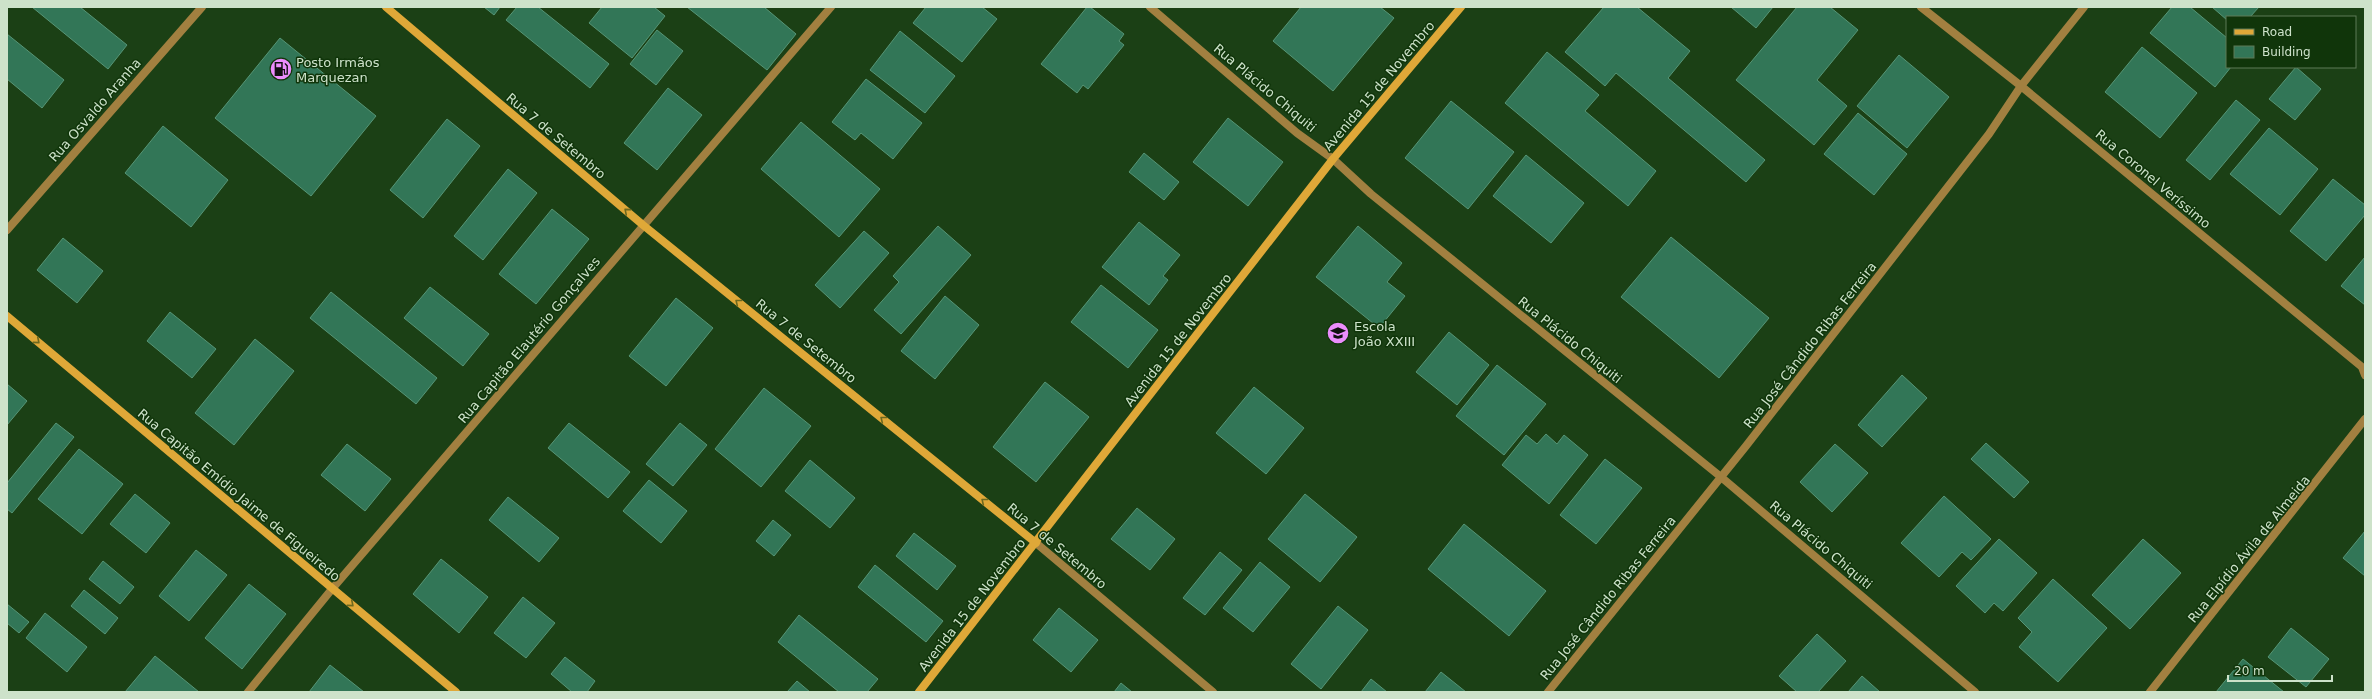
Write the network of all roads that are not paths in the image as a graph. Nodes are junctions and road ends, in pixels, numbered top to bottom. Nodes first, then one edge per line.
1 (202, 7) edge
2 (386, 7) edge
3 (831, 7) edge
4 (1150, 7) edge
5 (1461, 7) edge
6 (1922, 7) edge
7 (2084, 7) edge
8 (2021, 86) junction
9 (1333, 159) junction
10 (643, 225) junction
11 (7, 230) edge
12 (7, 316) edge
13 (2365, 375) edge
14 (2365, 419) edge
15 (1721, 477) junction
16 (1036, 543) junction
17 (332, 589) junction
18 (248, 692) edge
19 (456, 692) edge
20 (919, 692) edge
21 (1213, 692) edge
22 (1548, 692) edge
23 (1975, 692) edge
24 (2150, 692) edge

1 - 11 street, Rua Osvaldo Aranha
10 -> 2 main road, Rua 7 de Setembro
3 - 10 street, Rua Capitão Elautério Gonçalves
4 - 9 street, Rua Plácido Chiquiti
5 - 9 main road, Avenida 15 de Novembro
6 - 8 street, Rua Coronel Veríssimo
7 - 8 street, Rua José Cândido Ribas Ferreira
8 - 13 street, Rua Coronel Veríssimo
8 - 15 street, Rua José Cândido Ribas Ferreira
9 - 15 street, Rua Plácido Chiquiti
9 - 16 main road, Avenida 15 de Novembro
16 -> 10 main road, Rua 7 de Setembro
10 - 17 street, Rua Capitão Elautério Gonçalves
12 -> 17 main road, Rua Capitão Emídio Jaime de Figueiredo
14 - 24 street, Rua Elpídio Ávila de Almeida
15 - 22 street, Rua José Cândido Ribas Ferreira
15 - 23 street, Rua Plácido Chiquiti
16 - 20 main road, Avenida 15 de Novembro
16 - 21 street, Rua 7 de Setembro
17 - 18 street, Rua Capitão Elautério Gonçalves
17 -> 19 main road, Rua Capitão Emídio Jaime de Figueiredo

